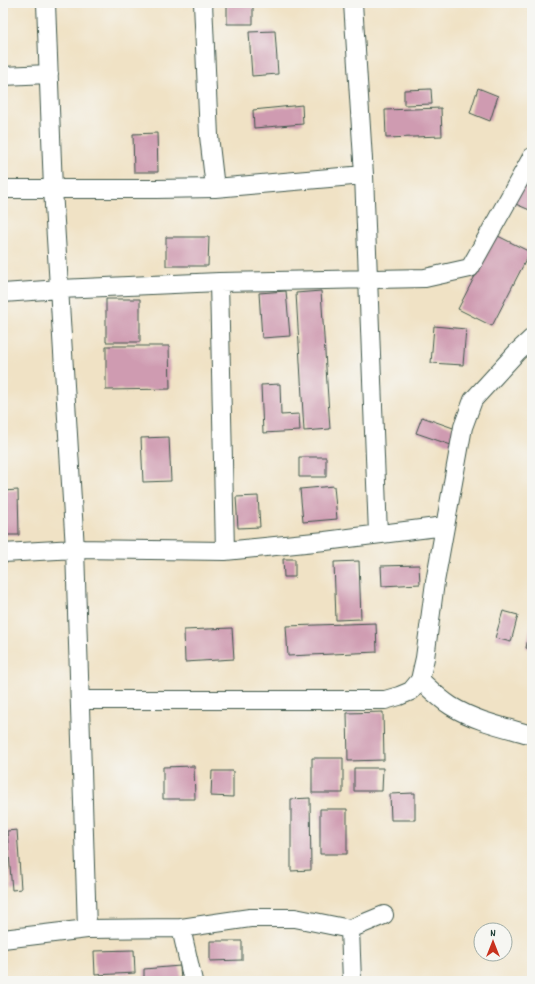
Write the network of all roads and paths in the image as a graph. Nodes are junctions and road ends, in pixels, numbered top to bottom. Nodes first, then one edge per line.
1 (46, 3) edge
2 (203, 3) edge
3 (353, 3) edge
4 (49, 74) junction
5 (3, 76) edge
6 (532, 157) edge
7 (364, 175) junction
8 (215, 188) junction
9 (3, 189) edge
10 (53, 189) junction
11 (368, 278) junction
12 (219, 282) junction
13 (60, 289) junction
14 (3, 293) edge
15 (532, 338) edge
16 (446, 526) junction
17 (378, 534) junction
18 (75, 549) junction
19 (225, 551) junction
20 (3, 553) edge
21 (420, 680) junction
22 (80, 700) junction
23 (532, 735) edge
24 (384, 915) dead end
25 (181, 928) junction
26 (88, 929) junction
27 (350, 929) junction
28 (3, 939) edge
29 (193, 981) edge
30 (352, 981) edge

1 - 4 street
2 - 8 street
3 - 7 street
4 - 5 street
4 - 10 street
6 - 11 street
7 - 8 street
7 - 11 street
8 - 10 street
9 - 10 street
10 - 13 street
11 - 12 street
11 - 17 street
12 - 13 street
12 - 19 street
13 - 14 street
13 - 18 street
15 - 16 street
16 - 17 street
16 - 21 street
17 - 19 street
18 - 19 street
18 - 20 street
18 - 22 street
21 - 22 street
21 - 23 street
22 - 26 street
24 - 27 street
25 - 26 street
25 - 27 street
25 - 29 street
26 - 28 street
27 - 30 street

